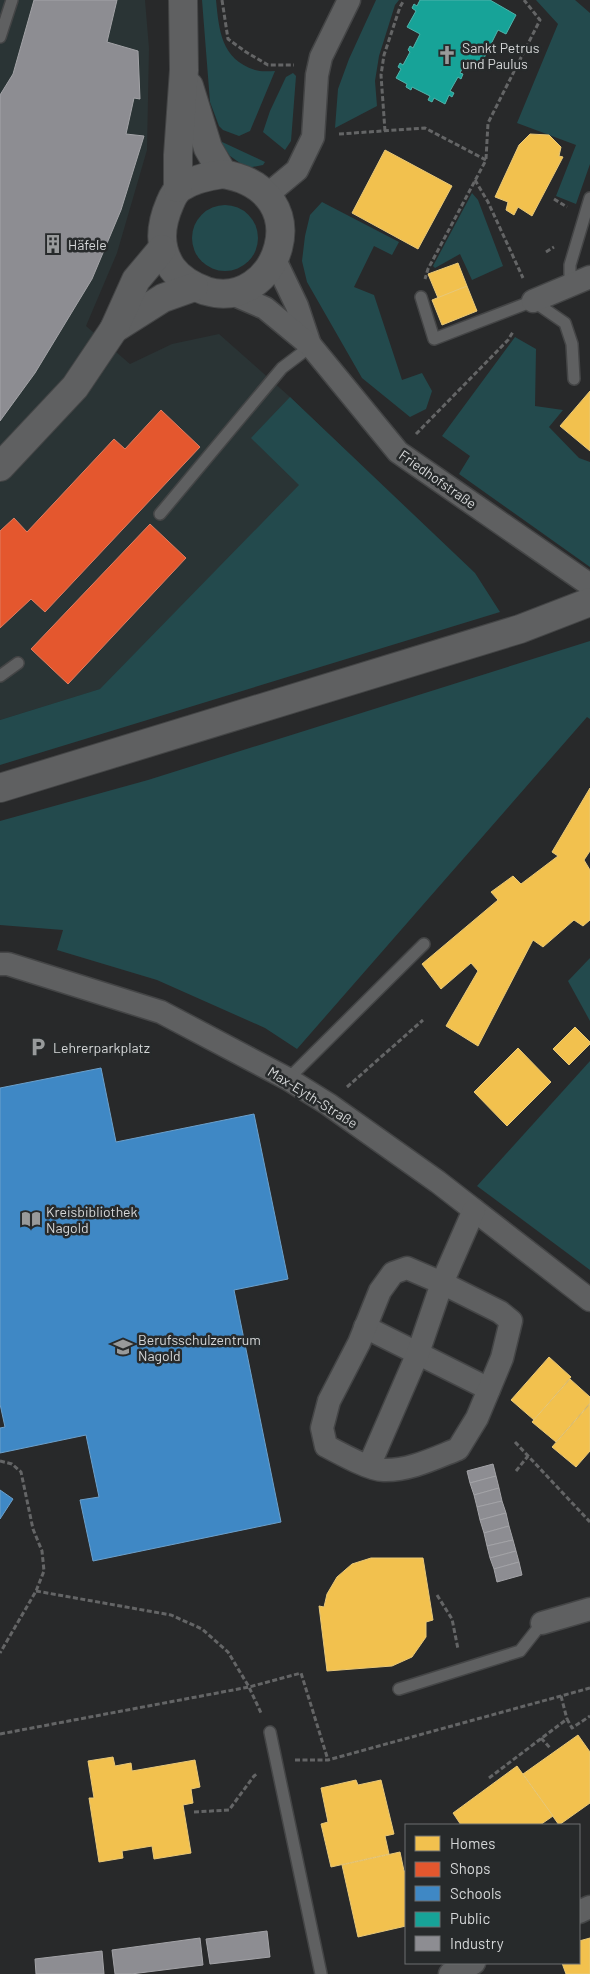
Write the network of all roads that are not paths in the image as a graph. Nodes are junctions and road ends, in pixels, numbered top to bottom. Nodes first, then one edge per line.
1 (12, 0) edge
2 (183, 0) edge
3 (349, 0) edge
4 (0, 38) edge
5 (184, 70) junction
6 (223, 174) junction
7 (178, 188) junction
8 (267, 195) junction
9 (590, 198) edge
10 (162, 250) junction
11 (275, 260) junction
12 (580, 282) edge
13 (194, 287) junction
14 (230, 292) junction
15 (421, 297) road end
16 (532, 301) junction
17 (114, 329) junction
18 (310, 346) junction
19 (574, 379) dead end
20 (0, 466) edge
21 (160, 514) dead end
22 (590, 586) edge
23 (590, 602) edge
24 (18, 663) dead end
25 (0, 676) edge
26 (0, 788) edge
27 (424, 944) dead end
28 (0, 964) edge
29 (288, 1079) junction
30 (474, 1210) junction
31 (442, 1283) junction
32 (590, 1300) edge
33 (365, 1327) junction
34 (418, 1353) junction
35 (489, 1389) junction
36 (369, 1466) junction
37 (590, 1609) edge
38 (542, 1623) joint
39 (399, 1689) dead end
40 (270, 1732) road end
41 (472, 1964) edge
42 (321, 1974) edge
43 (450, 1974) edge

1 - 4 lane
2 - 5 street
3 - 8 street
5 - 6 street
5 - 7 street
6 - 7 street
6 - 8 street
7 - 10 street
8 - 11 street
9 - 12 lane
10 - 13 street
10 - 17 street
11 - 14 street
11 - 18 street, Friedhofstraße
12 - 16 street
13 - 14 street
13 - 17 street
14 - 18 street, Friedhofstraße
15 - 16 lane
16 - 19 lane
17 - 20 street
18 - 21 lane
18 - 22 street, Friedhofstraße
23 - 26 street
24 - 25 lane
27 - 29 lane
28 - 29 street, Max-Eyth-Straße
29 - 30 street, Max-Eyth-Straße
30 - 31 street
30 - 32 street, Max-Eyth-Straße
31 - 33 street
31 - 34 street
31 - 35 street
33 - 34 street
33 - 36 street
34 - 35 street
34 - 36 street
35 - 36 street
37 - 38 street
38 - 39 lane
40 - 42 lane
41 - 43 street

